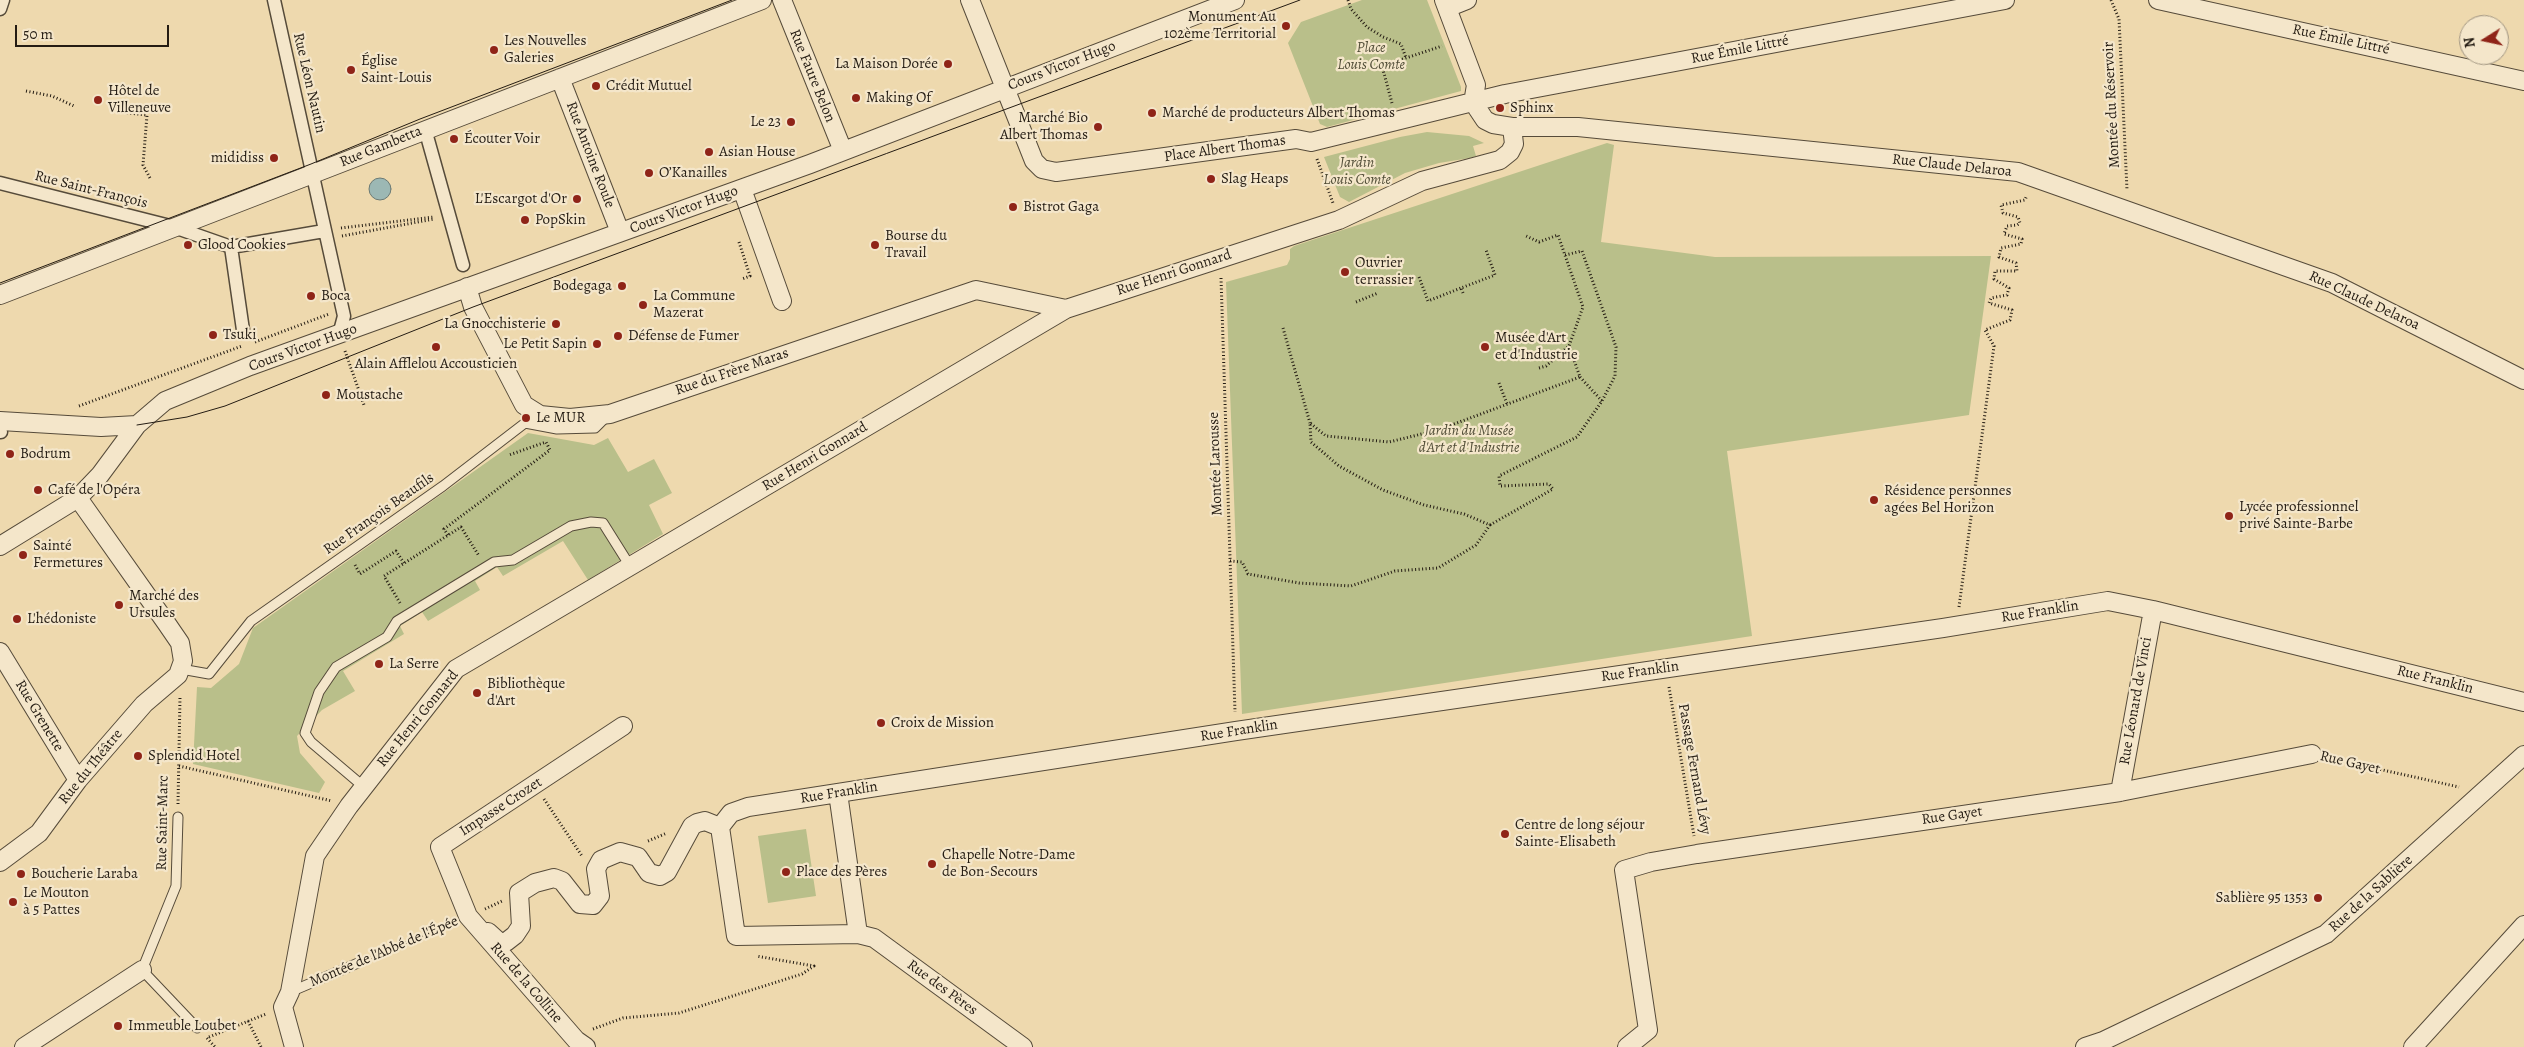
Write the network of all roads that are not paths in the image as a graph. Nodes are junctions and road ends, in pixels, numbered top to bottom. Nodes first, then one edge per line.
1 (3, 0) edge
2 (274, 0) edge
3 (762, 0) edge
4 (782, 0) edge
5 (970, 0) edge
6 (1235, 0) edge
7 (1467, 0) edge
8 (2005, 0) edge
9 (2158, 0) edge
10 (1446, 4) edge
11 (0, 9) edge
12 (560, 78) junction
13 (2524, 81) edge
14 (1006, 88) junction
15 (1474, 100) junction
16 (1512, 127) junction
17 (425, 129) junction
18 (843, 151) junction
19 (312, 174) junction
20 (0, 183) edge
21 (742, 189) junction
22 (174, 227) junction
23 (324, 231) junction
24 (620, 232) junction
25 (230, 247) junction
26 (463, 265) dead end
27 (467, 287) junction
28 (0, 295) edge
29 (782, 301) dead end
30 (1066, 308) junction
31 (243, 330) dead end
32 (339, 334) junction
33 (2524, 380) edge
34 (610, 414) junction
35 (0, 421) edge
36 (137, 425) junction
37 (78, 498) junction
38 (0, 546) edge
39 (630, 566) junction
40 (2153, 610) junction
41 (0, 652) edge
42 (180, 669) junction
43 (2524, 702) edge
44 (623, 726) dead end
45 (2312, 754) road end
46 (2524, 755) edge
47 (78, 780) junction
48 (364, 787) junction
49 (2120, 792) junction
50 (838, 793) junction
51 (178, 817) road end
52 (720, 827) junction
53 (0, 862) edge
54 (476, 913) junction
55 (2524, 925) edge
56 (858, 934) junction
57 (358, 963) road end
58 (142, 970) junction
59 (290, 992) junction
60 (197, 1028) dead end
61 (579, 1042) edge
62 (24, 1047) edge
63 (294, 1047) edge
64 (1023, 1047) edge
65 (1626, 1047) edge
66 (2085, 1047) edge
67 (2413, 1047) edge

1 - 11 street
2 - 19 street, Rue Léon Nautin
3 - 12 street, Rue Gambetta
4 - 18 street, Rue Faure Belon
5 - 14 street
6 - 14 street, Cours Victor Hugo
7 - 10 street
8 - 15 street, Rue Émile Littré
9 - 13 street, Rue Émile Littré
10 - 15 street
12 - 17 street, Rue Gambetta
12 - 24 street, Rue Antoine Roule
14 - 15 street, Place Albert Thomas
14 - 18 street, Cours Victor Hugo
15 - 16 street, Rue Claude Delaroa
16 - 30 street, Rue Henri Gonnard
16 - 33 street, Rue Claude Delaroa
17 - 19 street, Rue Gambetta
17 - 26 street
18 - 21 street, Cours Victor Hugo
19 - 22 street, Rue Gambetta
19 - 23 street, Rue Léon Nautin
20 - 22 street, Rue Saint-François
21 - 24 street, Cours Victor Hugo
21 - 29 street
22 - 25 street, Rue Saint-François
22 - 28 street, Rue Gambetta
23 - 25 street
23 - 32 street, Rue Léon Nautin
24 - 27 street, Cours Victor Hugo
25 - 31 street
27 - 32 street, Cours Victor Hugo
27 - 34 street, Rue du Frère Maras
30 - 34 street, Rue du Frère Maras
30 - 39 street, Rue Henri Gonnard
32 - 36 street, Cours Victor Hugo
34 - 42 lane, Rue François Beaufils
35 - 36 street
36 - 37 street, Cours Victor Hugo
37 - 38 street, Cours Victor Hugo
37 - 42 street
39 - 48 street, Rue Henri Gonnard
39 - 48 lane
40 - 43 street, Rue Franklin
40 - 49 street, Rue Léonard de Vinci
40 - 50 street, Rue Franklin
41 - 47 street, Rue Grenette
42 - 47 street, Rue du Théâtre
44 - 54 street, Impasse Crozet
45 - 49 street, Rue Gayet
46 - 66 street, Rue de la Sablière
47 - 53 street, Rue du Théâtre
48 - 59 street, Rue Henri Gonnard
49 - 65 street, Rue Gayet
50 - 52 street, Rue Franklin
50 - 56 street
51 - 58 lane, Rue Saint-Marc
52 - 54 street, Montée de l'Abbé de l'Épée
52 - 56 street
54 - 61 street, Rue de la Colline
55 - 67 street
56 - 64 street, Rue des Pères
57 - 59 lane, Montée de l'Abbé de l'Épée
58 - 60 lane
58 - 62 street
59 - 63 street, Rue Henri Gonnard

